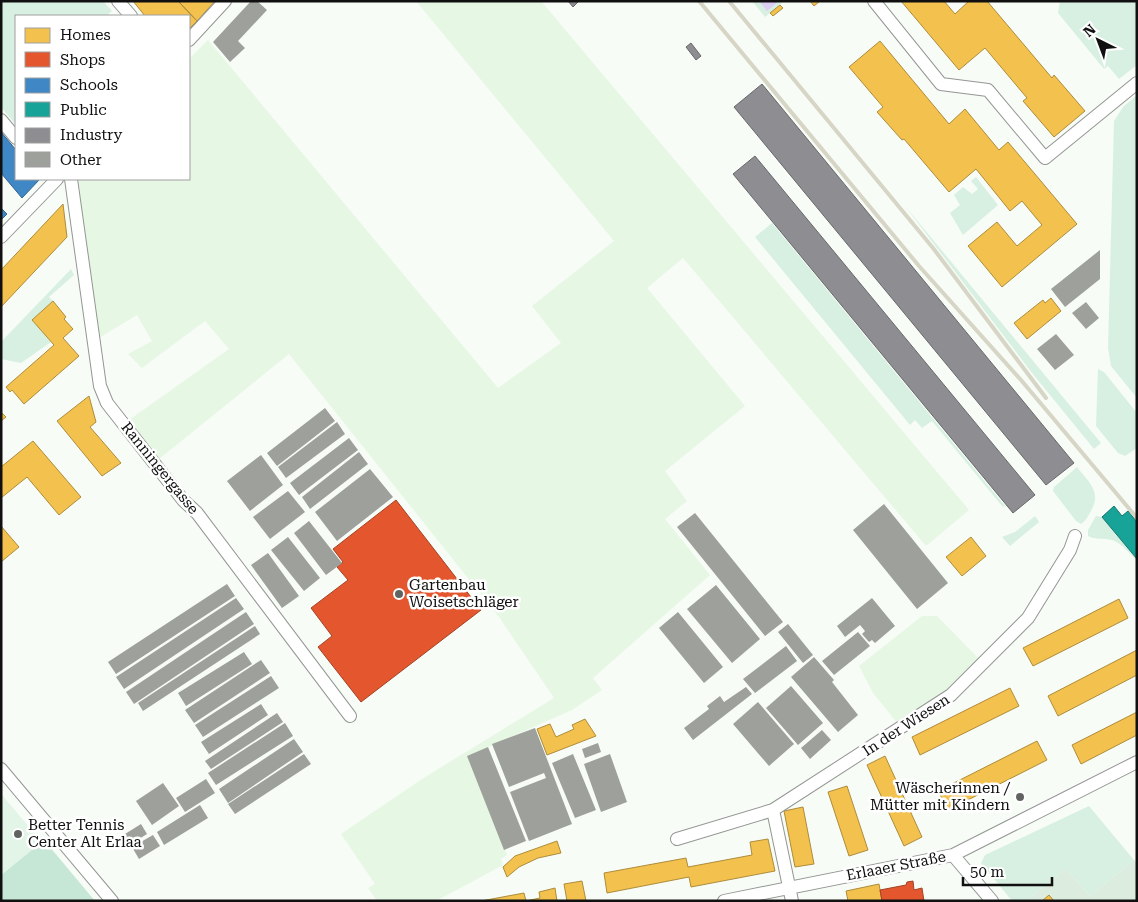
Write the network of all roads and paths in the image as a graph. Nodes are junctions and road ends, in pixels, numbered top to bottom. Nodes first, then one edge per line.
1 (118, 1) edge
2 (225, 1) edge
3 (874, 1) edge
4 (130, 15) edge
5 (190, 39) edge
6 (1137, 83) edge
7 (1, 120) edge
8 (15, 137) edge
9 (71, 180) edge
10 (46, 184) edge
11 (1, 237) edge
12 (1075, 536) dead end
13 (350, 716) dead end
14 (1137, 762) edge
15 (1, 769) edge
16 (773, 810) junction
17 (677, 839) dead end
18 (953, 855) junction
19 (790, 888) junction
20 (112, 901) edge
21 (724, 901) edge
22 (792, 901) edge
23 (992, 901) edge

1 - 4 street
2 - 5 street
3 - 6 street
7 - 8 street
9 - 13 street, Ranningergasse
10 - 11 street
12 - 16 street, In der Wiesen
14 - 18 street, Erlaaer Straße
15 - 20 street
16 - 17 street, In der Wiesen
16 - 19 street
18 - 19 street, Erlaaer Straße
18 - 23 street
19 - 21 street, Erlaaer Straße
19 - 22 street

